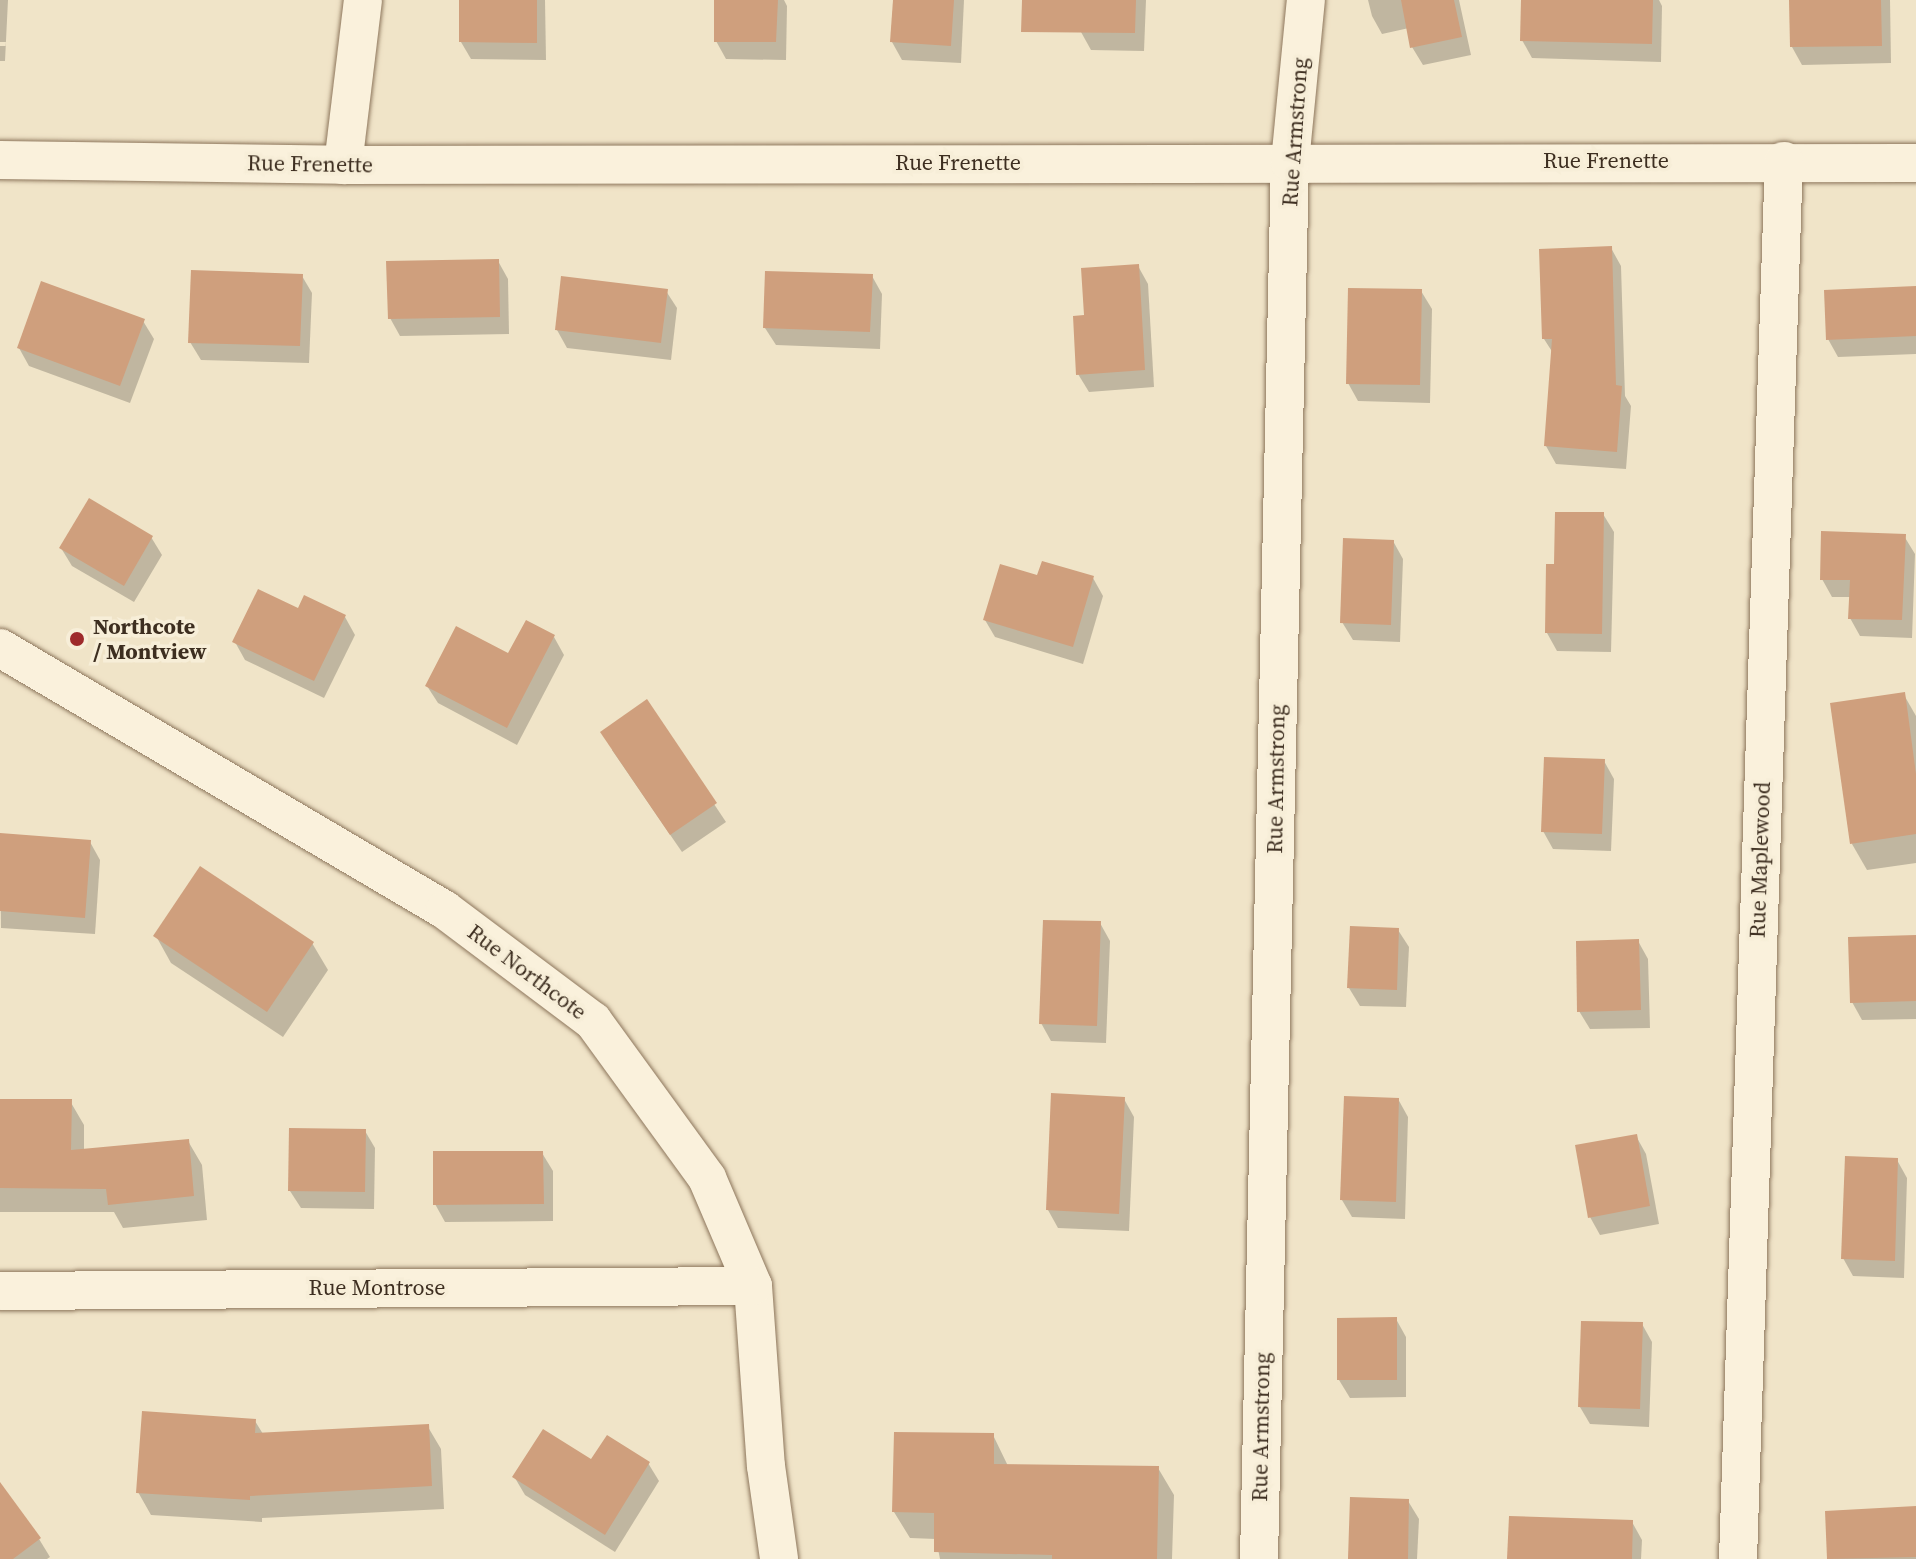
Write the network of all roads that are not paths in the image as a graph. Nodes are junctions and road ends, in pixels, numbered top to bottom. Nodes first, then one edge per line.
1 (363, 0) edge
2 (1306, 0) edge
3 (0, 160) edge
4 (1784, 161) junction
5 (1290, 162) junction
6 (1916, 163) edge
7 (343, 165) junction
8 (0, 648) edge
9 (753, 1286) junction
10 (0, 1291) edge
11 (779, 1559) edge
12 (1259, 1559) edge
13 (1738, 1559) edge

1 - 7 street
2 - 5 street, Rue Armstrong
3 - 7 street, Rue Frenette
4 - 5 street, Rue Frenette
4 - 6 street, Rue Frenette
4 - 13 street, Rue Maplewood
5 - 7 street, Rue Frenette
5 - 12 street, Rue Armstrong
8 - 9 street, Rue Northcote
9 - 10 street, Rue Montrose
9 - 11 street, Rue Northcote

